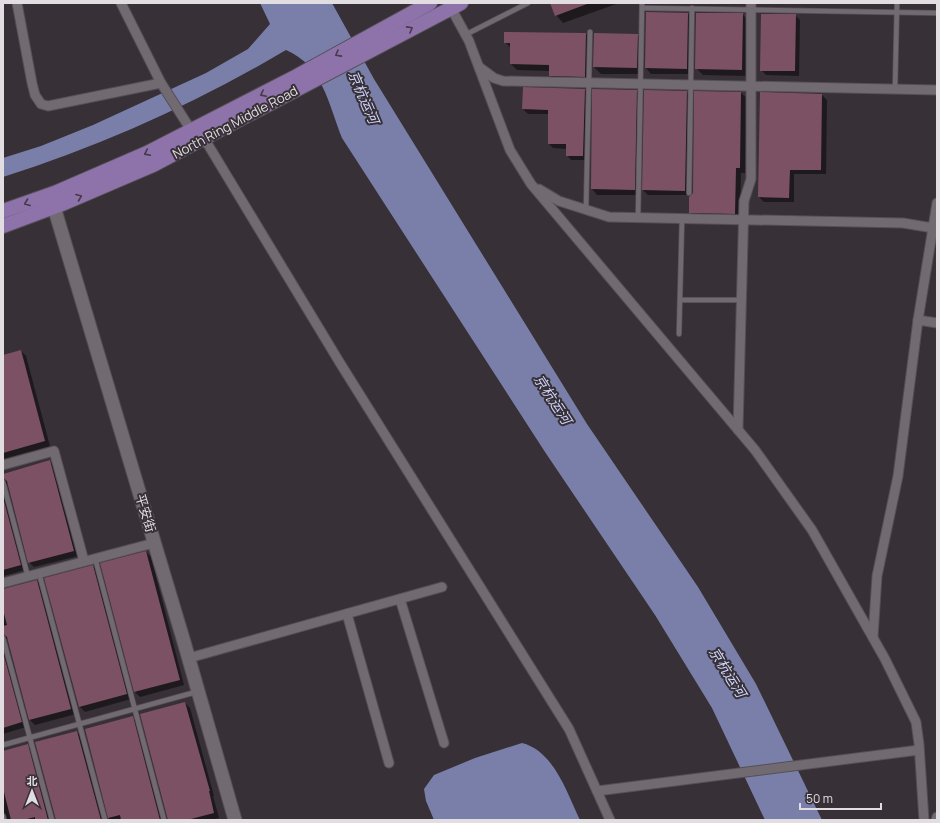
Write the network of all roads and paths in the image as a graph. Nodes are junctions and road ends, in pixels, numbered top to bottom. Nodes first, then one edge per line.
1 (17, 3) edge
2 (121, 3) edge
3 (430, 3) edge
4 (528, 3) edge
5 (897, 3) edge
6 (456, 5) edge
7 (642, 5) edge
8 (751, 6) edge
9 (692, 8) junction
10 (897, 12) junction
11 (937, 13) edge
12 (590, 32) dead end
13 (465, 35) junction
14 (374, 41) junction
15 (478, 66) junction
16 (300, 82) junction
17 (162, 83) junction
18 (589, 83) junction
19 (640, 84) junction
20 (690, 85) junction
21 (751, 86) junction
22 (895, 89) junction
23 (937, 90) edge
24 (191, 130) junction
25 (204, 138) junction
26 (531, 184) junction
27 (689, 192) dead end
28 (937, 204) edge
29 (54, 207) junction
30 (586, 209) junction
31 (3, 212) edge
32 (638, 218) junction
33 (682, 219) junction
34 (743, 220) junction
35 (3, 226) edge
36 (933, 228) junction
37 (680, 300) junction
38 (741, 300) junction
39 (918, 320) junction
40 (937, 323) edge
41 (679, 334) dead end
42 (738, 430) junction
43 (3, 465) edge
44 (3, 482) edge
45 (154, 542) junction
46 (95, 558) junction
47 (84, 561) junction
48 (39, 574) junction
49 (28, 576) junction
50 (3, 583) edge
51 (442, 587) dead end
52 (400, 599) junction
53 (347, 614) junction
54 (873, 637) junction
55 (3, 638) edge
56 (189, 658) junction
57 (198, 691) junction
58 (135, 709) junction
59 (79, 724) junction
60 (30, 738) junction
61 (444, 743) dead end
62 (3, 745) edge
63 (919, 750) junction
64 (389, 763) dead end
65 (597, 791) junction
66 (3, 816) edge
67 (4, 820) edge
68 (52, 820) edge
69 (105, 820) edge
70 (164, 820) edge
71 (235, 820) edge
72 (610, 820) edge
73 (924, 820) edge

1 - 17 street
2 - 17 street
3 - 14 main road, North Ring Middle Road
4 - 13 lane
5 - 10 lane
6 - 13 street
14 -> 6 main road, North Ring Middle Road
7 - 9 lane
7 - 19 lane
8 - 9 lane
8 - 10 lane
8 - 21 street
9 - 20 lane
10 - 11 lane
10 - 22 lane
12 - 18 lane
13 - 15 street
14 - 16 main road, North Ring Middle Road
15 - 18 street
15 - 26 street
16 -> 24 main road, North Ring Middle Road
16 - 25 main road, North Ring Middle Road
17 - 24 street
18 - 19 street
18 - 30 lane
19 - 20 street
19 - 32 lane
20 - 21 street
20 - 27 lane
21 - 22 street
21 - 34 street
22 - 23 street
24 -> 31 main road, North Ring Middle Road
29 -> 25 main road, North Ring Middle Road
25 - 65 street
26 - 30 street
26 - 42 street
28 - 36 street
29 - 35 main road, North Ring Middle Road
29 - 45 street, 平安街
30 - 32 street
32 - 33 street
33 - 34 street
33 - 37 lane
34 - 36 street
34 - 38 street
36 - 39 street
37 - 38 lane
37 - 41 lane
38 - 42 street
39 - 40 street
39 - 54 street
42 - 54 street
43 - 47 street
44 - 49 lane
45 - 46 street
45 - 56 street, 平安街
46 - 47 street
46 - 58 lane
47 - 48 street
48 - 49 street
48 - 59 lane
49 - 50 street
51 - 52 street
52 - 53 street
52 - 61 street
53 - 56 street
53 - 64 street
54 - 63 street
55 - 60 lane
56 - 57 street, 平安街
57 - 58 lane
57 - 71 street, 平安街
58 - 59 lane
58 - 70 lane
59 - 60 lane
59 - 69 lane
60 - 62 lane
60 - 68 lane
63 - 65 street
63 - 73 street
65 - 72 street
66 - 67 lane

